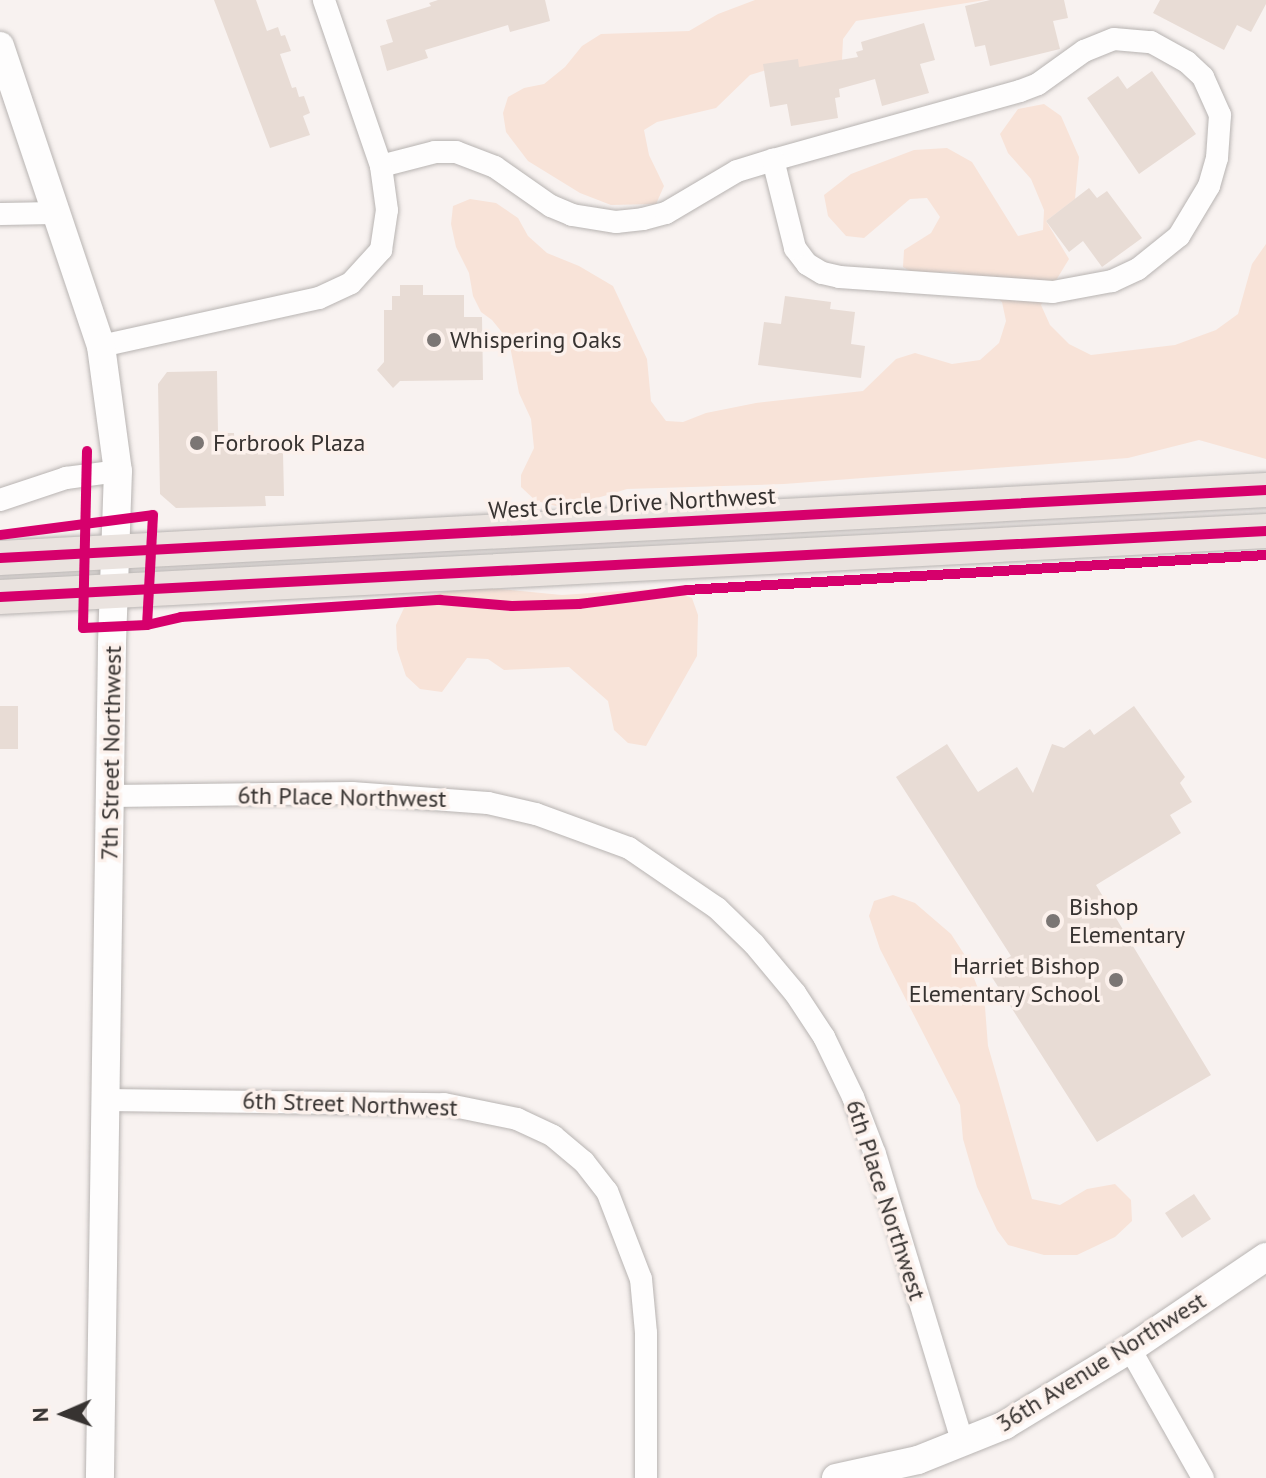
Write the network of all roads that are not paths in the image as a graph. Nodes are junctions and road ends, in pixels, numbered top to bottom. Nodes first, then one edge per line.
1 (324, 0) edge
2 (0, 46) edge
3 (773, 160) junction
4 (381, 166) junction
5 (56, 213) junction
6 (0, 214) edge
7 (101, 346) junction
8 (118, 471) junction
9 (1266, 490) edge
10 (0, 500) edge
11 (1266, 531) edge
12 (116, 552) junction
13 (0, 558) edge
14 (114, 590) junction
15 (0, 597) edge
16 (111, 796) junction
17 (106, 1100) junction
18 (1266, 1257) edge
19 (1130, 1349) junction
20 (963, 1443) junction
21 (100, 1478) edge
22 (109, 1478) edge
23 (646, 1478) edge
24 (836, 1478) edge
25 (1203, 1478) edge

1 - 4 street
2 - 5 street, 7th Street Northwest
3 - 3 street
3 - 4 street
4 - 7 street
5 - 6 street
5 - 7 street, 7th Street Northwest
7 - 8 street, 7th Street Northwest
8 - 10 street
8 - 12 street, 7th Street Northwest
9 - 12 main road, West Circle Drive Northwest
11 - 14 main road
12 - 13 main road, West Circle Drive Northwest
12 - 14 street, 7th Street Northwest
14 - 15 main road
14 - 16 street, 7th Street Northwest
16 - 17 street, 7th Street Northwest
16 - 20 street, 6th Place Northwest
17 - 21 street, 7th Street Northwest
17 - 23 street, 6th Street Northwest
18 - 19 street, 36th Avenue Northwest
19 - 20 street, 36th Avenue Northwest
19 - 25 street
20 - 24 street, 36th Avenue Northwest
21 - 22 street

